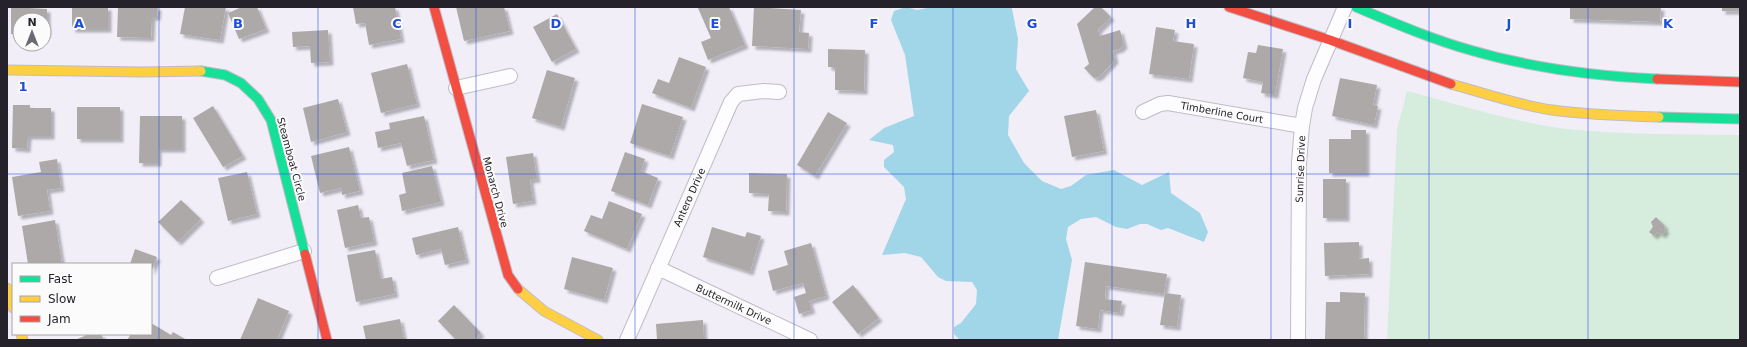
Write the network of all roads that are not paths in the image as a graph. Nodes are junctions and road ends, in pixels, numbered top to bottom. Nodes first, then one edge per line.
1 (434, 7) edge
2 (1229, 7) edge
3 (1346, 7) edge
4 (1356, 7) edge
5 (1330, 40) junction
6 (7, 70) edge
7 (510, 76) dead end
8 (1740, 82) edge
9 (456, 88) junction
10 (779, 92) dead end
11 (1143, 112) dead end
12 (1740, 119) edge
13 (1302, 126) junction
14 (304, 251) junction
15 (658, 268) junction
16 (217, 278) dead end
17 (7, 288) edge
18 (12, 305) edge
19 (327, 340) edge
20 (598, 340) edge
21 (627, 340) edge
22 (810, 340) edge
23 (1298, 340) edge

1 - 9 street, Monarch Drive
2 - 5 street
3 - 5 street, Sunrise Drive
4 - 8 street
5 - 12 street
5 - 13 street, Sunrise Drive
6 - 14 street, Steamboat Circle
7 - 9 street
9 - 20 street, Monarch Drive
10 - 15 street, Antero Drive
11 - 13 street, Timberline Court
13 - 23 street, Sunrise Drive
14 - 16 street
14 - 19 street, Steamboat Circle
15 - 21 street, Antero Drive
15 - 22 street, Buttermilk Drive
17 - 18 street

